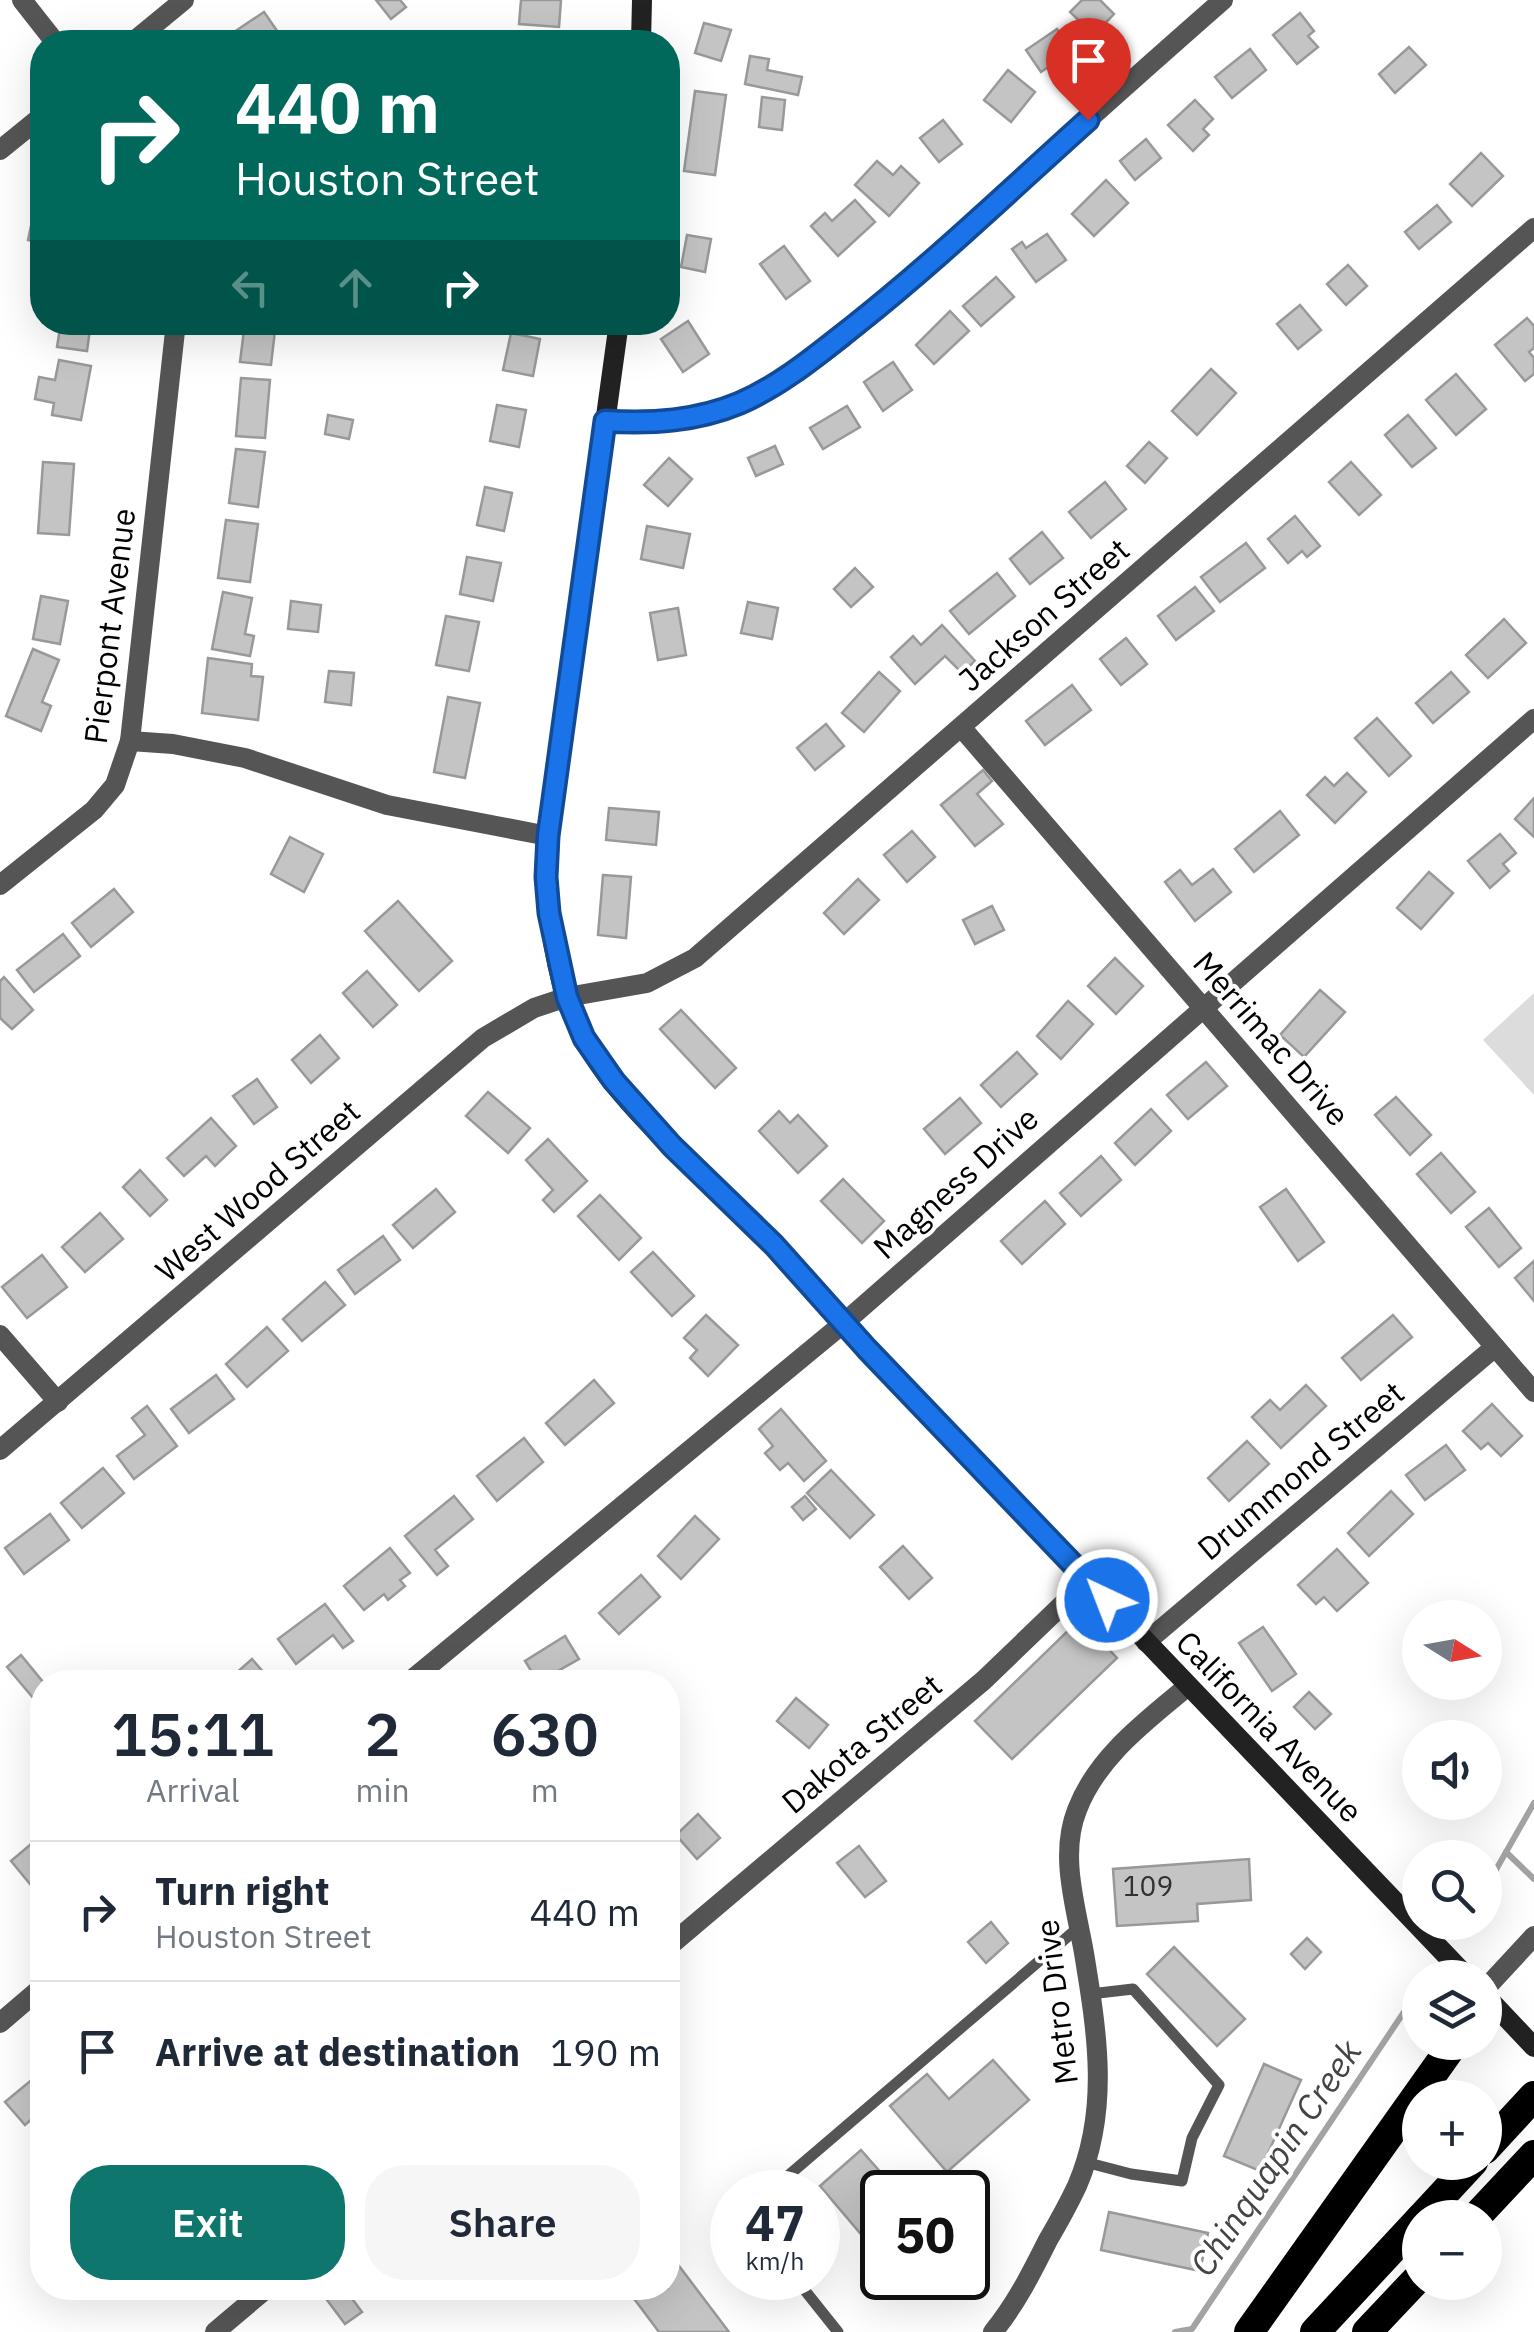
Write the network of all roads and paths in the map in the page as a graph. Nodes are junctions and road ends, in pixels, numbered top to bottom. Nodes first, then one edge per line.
1 (22, 0) edge
2 (184, 0) edge
3 (642, 0) edge
4 (1224, 0) edge
5 (46, 30) edge
6 (148, 30) edge
7 (641, 30) edge
8 (30, 126) edge
9 (0, 150) edge
10 (1534, 228) edge
11 (175, 335) edge
12 (616, 335) edge
13 (605, 421) junction
14 (1534, 719) edge
15 (962, 727) junction
16 (130, 741) junction
17 (548, 836) junction
18 (0, 885) edge
19 (567, 997) junction
20 (1204, 1006) junction
21 (845, 1322) junction
22 (0, 1335) edge
23 (1496, 1347) junction
24 (1534, 1392) edge
25 (58, 1402) junction
26 (0, 1450) edge
27 (1088, 1580) junction
28 (1146, 1642) junction
29 (424, 1670) edge
30 (1188, 1686) junction
31 (1079, 1926) junction
32 (1534, 1936) edge
33 (680, 1938) edge
34 (1451, 1960) edge
35 (1502, 1979) edge
36 (1090, 1994) junction
37 (30, 1997) edge
38 (1502, 2011) edge
39 (0, 2023) edge
40 (1534, 2046) edge
41 (1442, 2060) edge
42 (1534, 2096) edge
43 (1502, 2131) edge
44 (1534, 2155) edge
45 (1085, 2162) junction
46 (795, 2170) edge
47 (1456, 2180) edge
48 (1437, 2200) edge
49 (1493, 2200) edge
50 (1402, 2238) edge
51 (1402, 2295) edge
52 (253, 2300) edge
53 (813, 2300) edge
54 (215, 2332) edge
55 (838, 2332) edge
56 (993, 2332) edge
57 (1248, 2332) edge
58 (1315, 2332) edge
59 (1368, 2332) edge

1 - 5 street
2 - 6 street
3 - 7 main road
4 - 13 street
8 - 9 street
10 - 15 street, Jackson Street
11 - 16 street, Pierpont Avenue
12 - 13 main road, California Avenue
13 - 17 main road, California Avenue
14 - 20 street, Magness Drive
15 - 19 street, Jackson Street
15 - 20 street, Merrimac Drive
16 - 17 street
16 - 18 street, Pierpont Avenue
17 - 19 main road, California Avenue
19 - 21 main road, California Avenue
19 - 25 street, West Wood Street
20 - 21 street, Magness Drive
20 - 23 street, Merrimac Drive
21 - 27 main road, California Avenue
21 - 29 street, Magness Drive
22 - 25 street
23 - 24 street, Merrimac Drive
23 - 28 street, Drummond Street
25 - 26 street, West Wood Street
27 - 28 main road, California Avenue
27 - 33 street, Dakota Street
28 - 30 main road, California Avenue
30 - 31 street, Metro Drive
30 - 34 main road, California Avenue
31 - 36 street, Metro Drive
31 - 46 lane
32 - 35 street
36 - 45 street, Metro Drive
36 - 45 lane
37 - 39 street
38 - 40 main road
41 - 57 highway
42 - 43 highway
44 - 49 highway
45 - 56 street, Metro Drive
47 - 48 highway
50 - 58 highway
51 - 59 highway
52 - 54 street
53 - 55 lane

